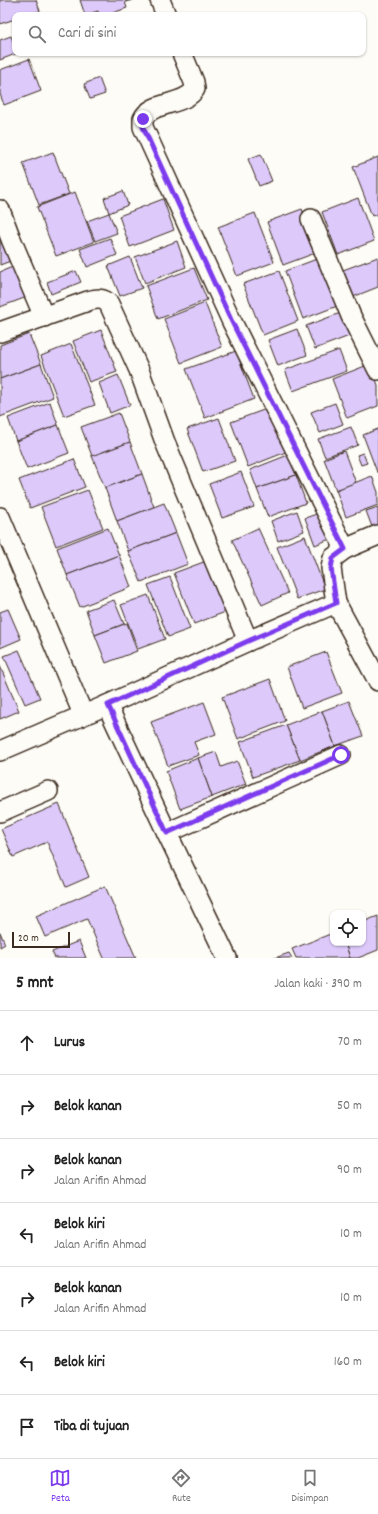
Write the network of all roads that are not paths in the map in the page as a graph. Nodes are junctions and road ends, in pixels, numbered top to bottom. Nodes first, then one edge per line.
1 (160, 0) edge
2 (165, 12) edge
3 (183, 56) edge
4 (0, 210) edge
5 (311, 219) dead end
6 (44, 317) junction
7 (0, 332) edge
8 (378, 370) edge
9 (0, 517) edge
10 (378, 535) edge
11 (345, 549) junction
12 (336, 603) junction
13 (248, 641) junction
14 (375, 671) edge
15 (108, 705) junction
16 (83, 714) junction
17 (0, 751) edge
18 (341, 755) dead end
19 (48, 791) dead end
20 (0, 812) edge
21 (167, 833) junction
22 (227, 958) edge

1 - 2 street
3 - 11 street
4 - 6 street
5 - 8 street
6 - 7 street
6 - 13 street
9 - 16 street
10 - 11 street
11 - 12 street
12 - 13 street
12 - 14 street
13 - 15 street
15 - 16 street
15 - 21 street
16 - 17 street
18 - 21 street
19 - 20 street
21 - 22 street

